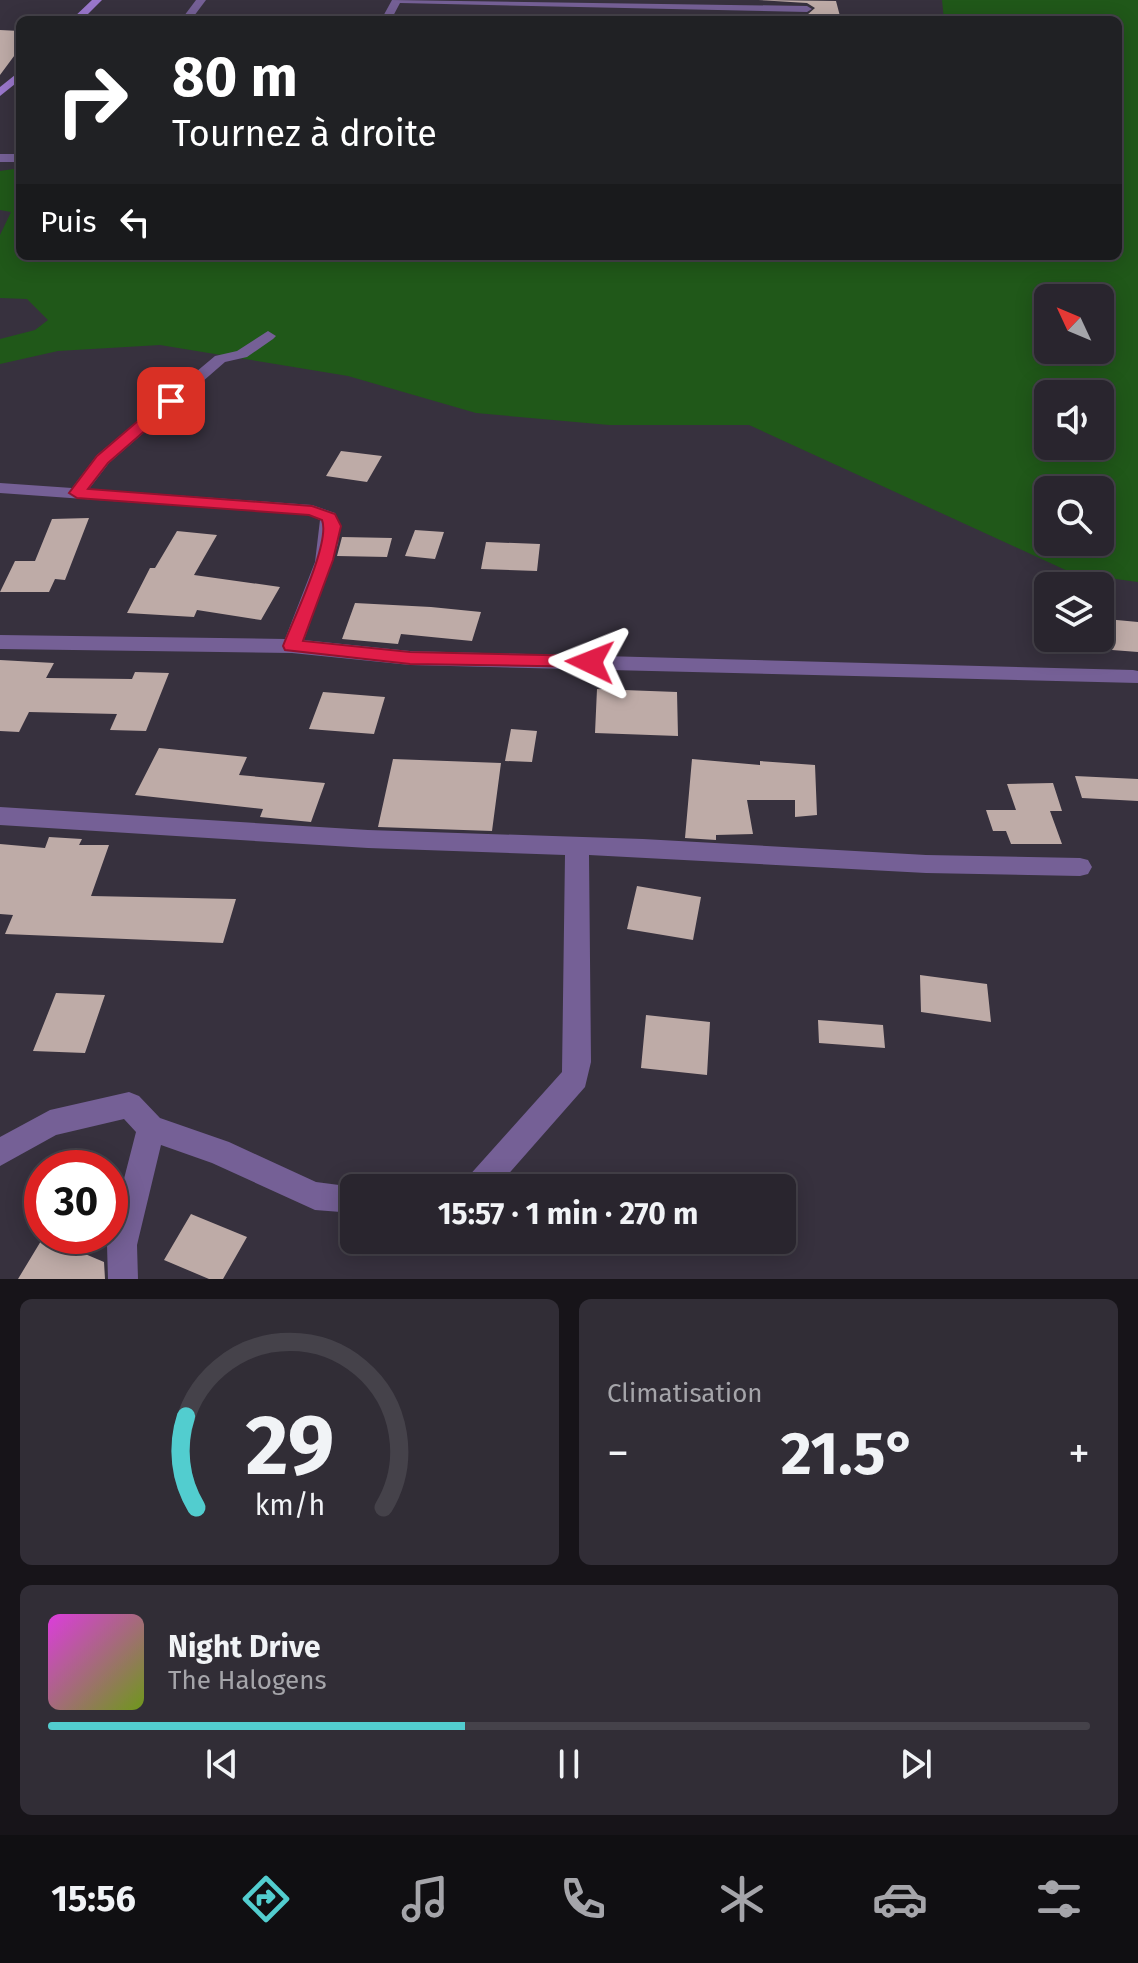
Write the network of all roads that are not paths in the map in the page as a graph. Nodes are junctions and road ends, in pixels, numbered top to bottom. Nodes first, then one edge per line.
1 (97, 0) edge
2 (397, 0) edge
3 (623, 2) edge
4 (716, 3) edge
5 (497, 4) edge
6 (807, 10) edge
7 (80, 16) edge
8 (16, 78) edge
9 (0, 93) edge
10 (268, 336) dead end
11 (0, 488) edge
12 (77, 493) junction
13 (0, 642) edge
14 (292, 646) junction
15 (1133, 677) dead end
16 (0, 816) edge
17 (577, 846) junction
18 (1080, 867) dead end
19 (151, 1128) junction
20 (0, 1152) edge
21 (489, 1174) edge
22 (340, 1198) edge
23 (123, 1279) edge

1 - 7 main road
2 - 5 street
3 - 4 street
3 - 5 street
4 - 6 street
8 - 9 main road
10 - 12 street
11 - 12 street
12 - 14 street
13 - 14 street
14 - 15 street
16 - 17 street
17 - 18 street
17 - 21 street
19 - 20 street
19 - 22 street
19 - 23 street

